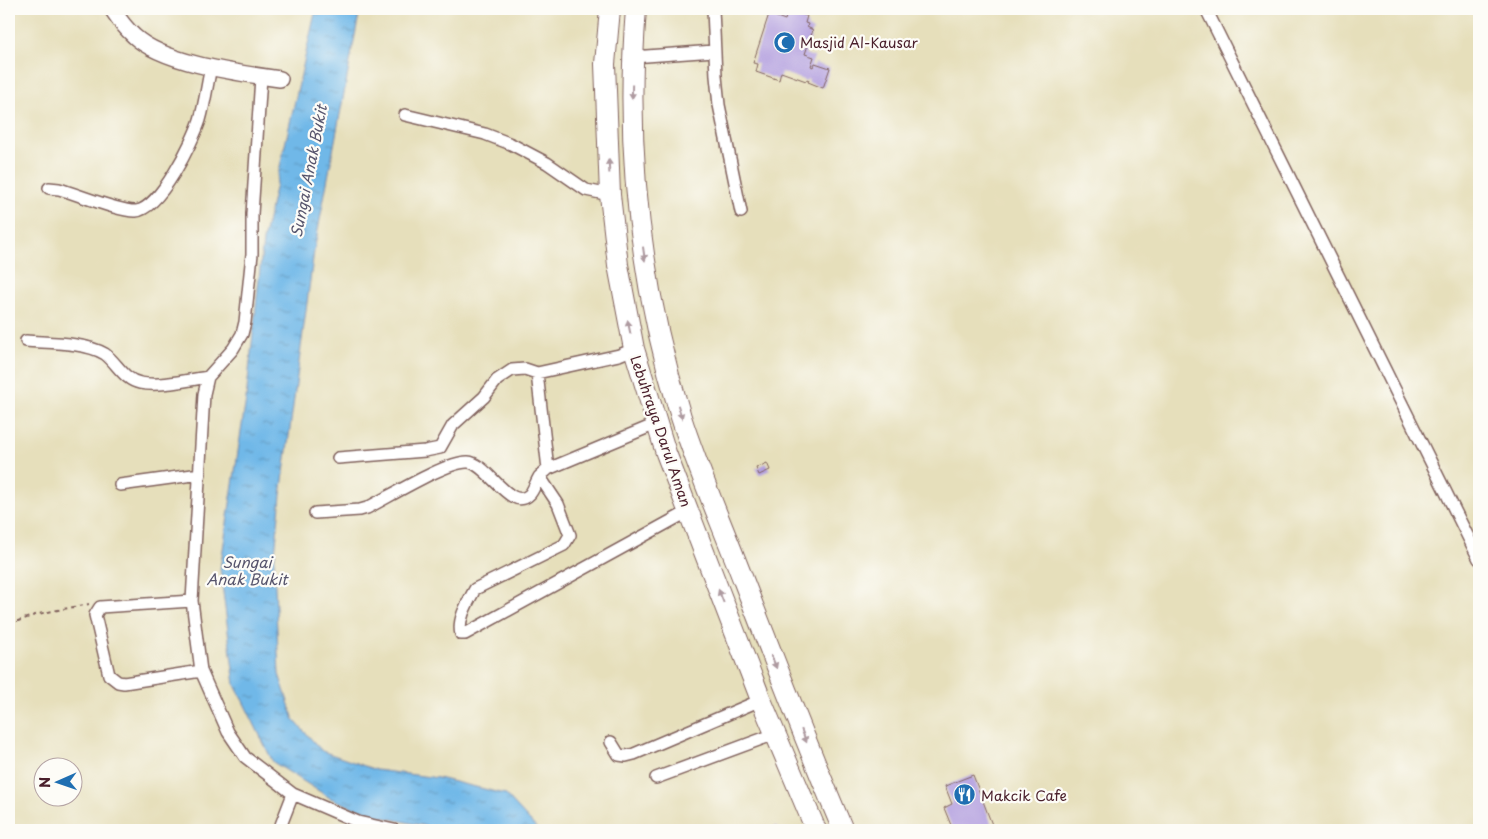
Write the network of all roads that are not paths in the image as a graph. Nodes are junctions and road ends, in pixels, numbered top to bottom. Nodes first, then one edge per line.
1 (112, 9) edge
2 (610, 9) edge
3 (636, 9) edge
4 (713, 9) edge
5 (1206, 9) edge
6 (714, 51) junction
7 (632, 57) junction
8 (211, 67) junction
9 (261, 77) junction
10 (280, 79) dead end
11 (405, 115) dead end
12 (49, 188) dead end
13 (610, 195) junction
14 (741, 212) dead end
15 (26, 341) dead end
16 (634, 349) junction
17 (538, 373) junction
18 (208, 377) junction
19 (656, 424) junction
20 (338, 458) dead end
21 (544, 473) junction
22 (200, 474) junction
23 (120, 484) dead end
24 (688, 511) junction
25 (315, 513) dead end
26 (1479, 559) edge
27 (744, 582) junction
28 (192, 601) junction
29 (730, 621) junction
30 (763, 634) junction
31 (201, 671) junction
32 (751, 674) junction
33 (761, 700) junction
34 (775, 734) junction
35 (611, 742) dead end
36 (656, 778) dead end
37 (293, 794) junction
38 (279, 830) edge
39 (394, 830) edge
40 (816, 830) edge
41 (843, 830) edge

1 - 8 street
13 -> 2 highway, Lebuhraya Darul Aman
3 - 7 highway, Lebuhraya Darul Aman
4 - 6 street
5 - 26 street
6 - 7 street
6 - 14 street
7 -> 27 highway, Lebuhraya Darul Aman
8 - 9 street
8 - 12 street
9 - 10 street
9 - 18 street
11 - 13 street
16 -> 13 highway, Lebuhraya Darul Aman
15 - 18 street
16 - 17 street
16 - 19 highway, Lebuhraya Darul Aman
17 - 20 street
17 - 21 street
18 - 22 street
19 - 21 street
19 - 24 highway, Lebuhraya Darul Aman
21 - 24 street
21 - 25 street
22 - 23 street
22 - 28 street
29 -> 24 highway, Lebuhraya Darul Aman
27 - 29 highway
27 - 30 highway, Lebuhraya Darul Aman
28 - 31 street
28 - 31 street
29 - 32 highway, Lebuhraya Darul Aman
30 - 32 highway
30 -> 41 highway, Lebuhraya Darul Aman
31 - 37 street
32 - 33 highway, Lebuhraya Darul Aman
33 - 34 highway, Lebuhraya Darul Aman
33 - 35 street
34 - 36 street
34 - 40 highway, Lebuhraya Darul Aman
37 - 38 street
37 - 39 street

